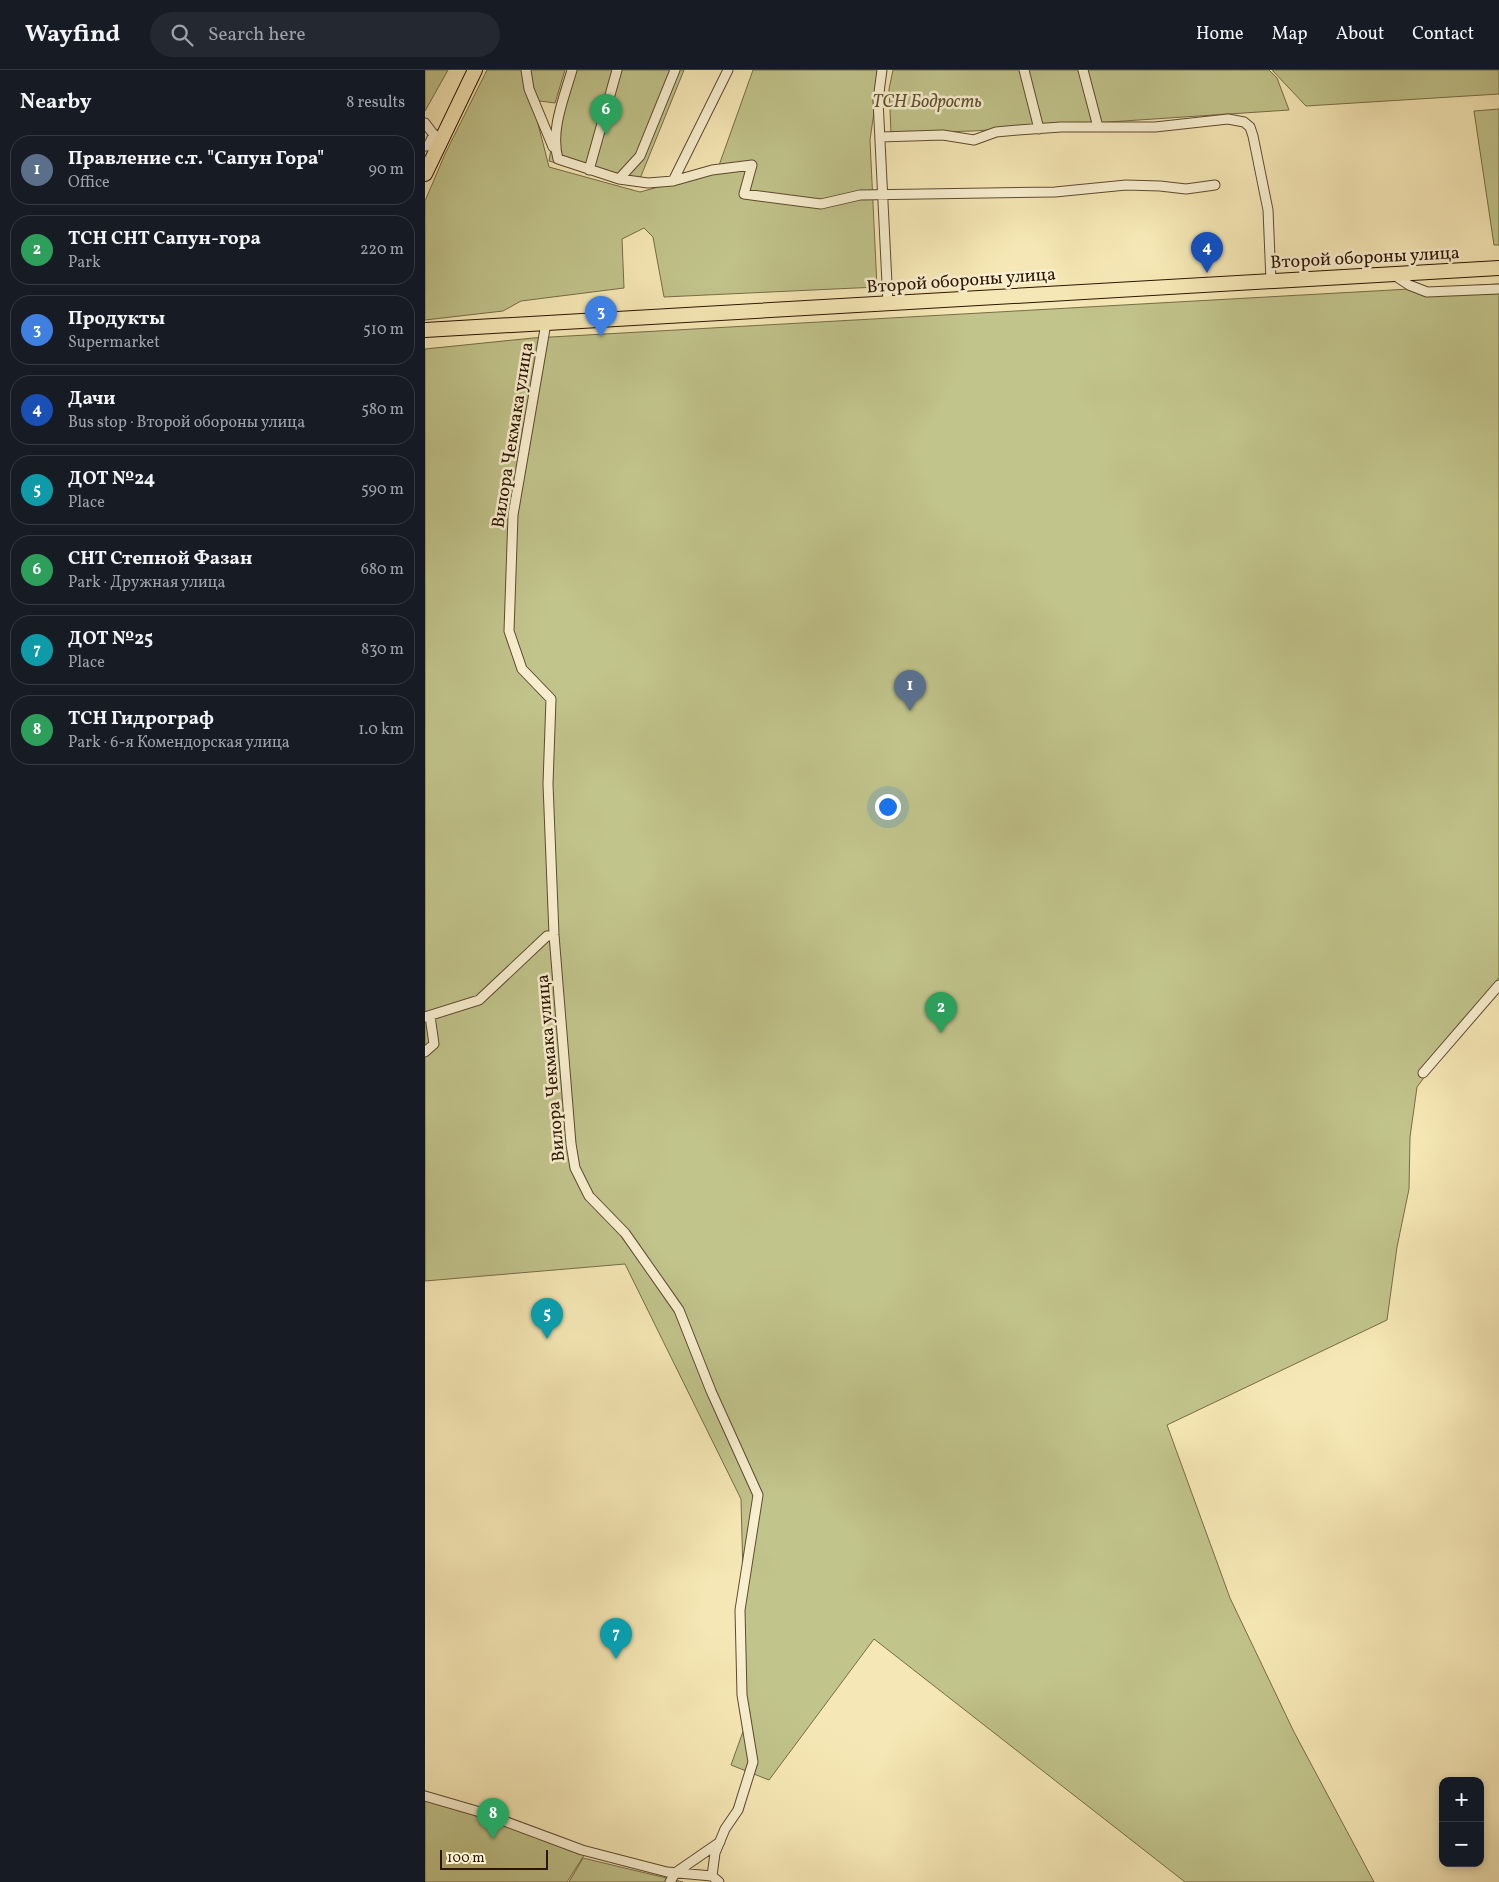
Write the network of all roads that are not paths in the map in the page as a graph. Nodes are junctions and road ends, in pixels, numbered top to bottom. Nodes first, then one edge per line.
1 (475, 70) edge
2 (526, 70) edge
3 (617, 70) edge
4 (675, 70) edge
5 (728, 70) edge
6 (882, 70) edge
7 (1024, 70) edge
8 (1083, 70) edge
9 (571, 71) edge
10 (425, 123) edge
11 (1097, 127) junction
12 (1039, 128) junction
13 (880, 138) junction
14 (437, 139) junction
15 (425, 146) edge
16 (555, 152) junction
17 (589, 170) junction
18 (425, 174) edge
19 (619, 179) junction
20 (673, 181) junction
21 (1215, 185) dead end
22 (884, 196) junction
23 (1499, 268) edge
24 (1393, 275) junction
25 (1271, 281) junction
26 (1499, 289) edge
27 (888, 304) junction
28 (546, 323) junction
29 (425, 330) edge
30 (554, 935) junction
31 (1499, 985) edge
32 (428, 1016) edge
33 (425, 1052) edge
34 (1423, 1073) dead end
35 (425, 1796) edge
36 (720, 1842) junction
37 (675, 1873) junction
38 (716, 1879) edge
39 (670, 1882) edge

1 - 14 main road
2 - 16 street
3 - 17 street
4 - 19 street
5 - 20 street
6 - 13 street
7 - 12 street
8 - 11 street
9 - 16 street
10 - 14 street
11 - 12 street
11 - 25 street
12 - 13 street
13 - 22 street
14 - 15 street
14 - 18 main road
16 - 17 street
17 - 19 street
19 - 20 street
20 - 22 street
21 - 22 street
22 - 27 street
23 - 24 main road, Второй обороны улица
24 - 25 main road, Второй обороны улица
24 - 26 street
25 - 27 main road, Второй обороны улица
27 - 28 main road, Второй обороны улица
28 - 29 main road, Второй обороны улица
28 - 30 street, Вилора Чекмака улица
30 - 32 street
30 - 36 street, Вилора Чекмака улица
31 - 34 street
32 - 33 street
35 - 37 street
36 - 37 street
36 - 38 street, Вилора Чекмака улица
37 - 38 street
37 - 39 street

